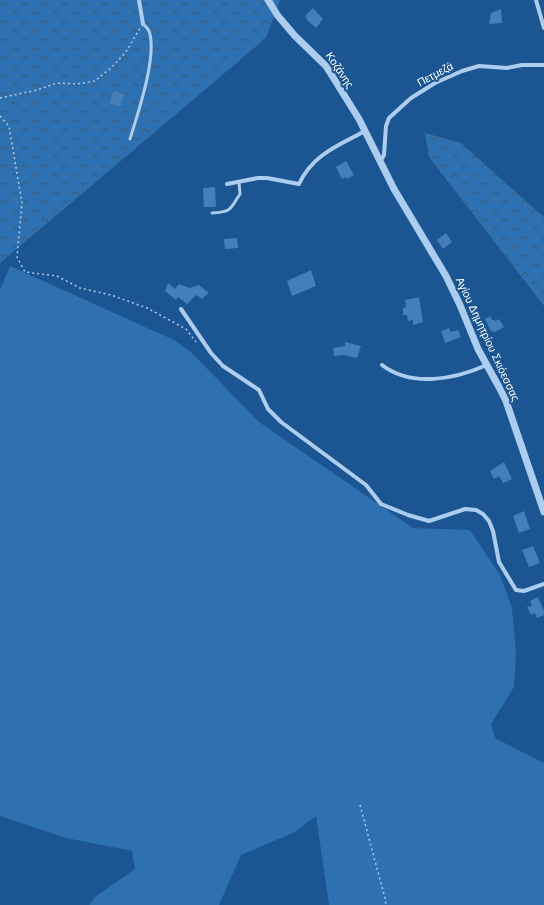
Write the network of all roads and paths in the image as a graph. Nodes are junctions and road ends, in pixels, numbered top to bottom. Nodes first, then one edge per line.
1 (139, 0) edge
2 (268, 0) edge
3 (536, 0) edge
4 (143, 24) junction
5 (544, 28) edge
6 (544, 65) edge
7 (0, 98) edge
8 (0, 116) edge
9 (365, 131) junction
10 (130, 139) dead end
11 (380, 162) junction
12 (239, 182) junction
13 (227, 184) dead end
14 (212, 213) dead end
15 (181, 309) dead end
16 (199, 346) dead end
17 (382, 364) dead end
18 (487, 365) junction
19 (544, 512) edge
20 (544, 584) edge
21 (360, 806) dead end
22 (386, 905) edge

1 - 4 street
2 - 9 street, Κοζάνης
3 - 5 street
4 - 7 path
4 - 10 lane
6 - 11 street, Πετμεζά
8 - 16 path
9 - 11 street, Κοζάνης
9 - 12 street
11 - 18 street, Αγίου Δημητρίου Σκιόεσσας
12 - 13 street
12 - 14 lane
15 - 20 street
17 - 18 street
18 - 19 street, Αγίου Δημητρίου Σκιόεσσας
21 - 22 path

